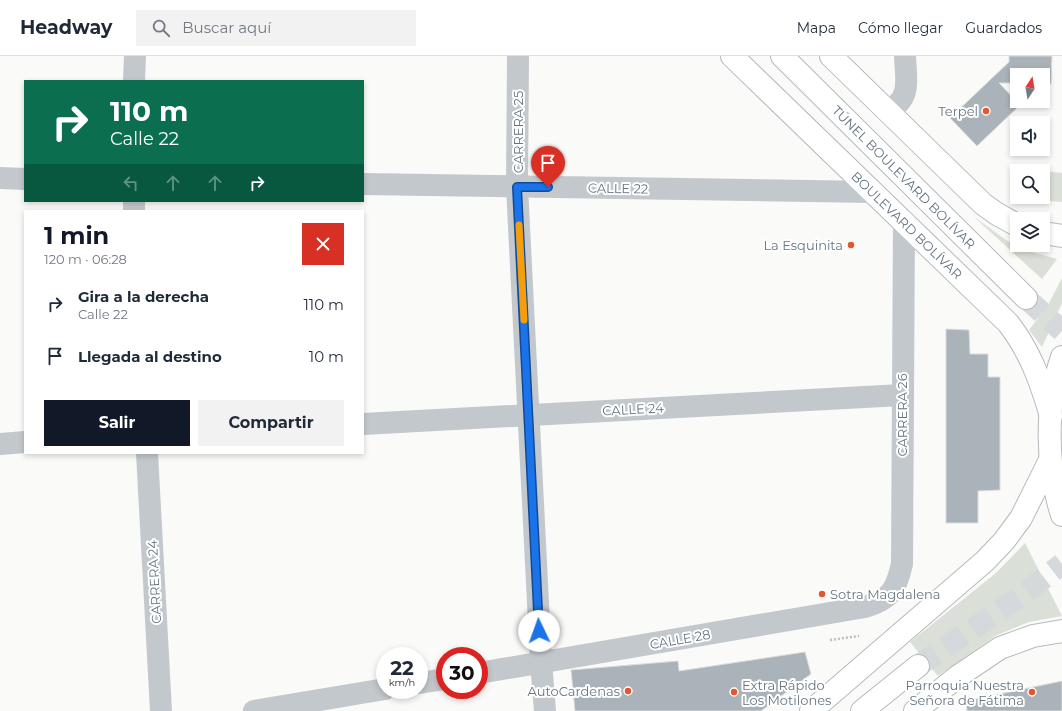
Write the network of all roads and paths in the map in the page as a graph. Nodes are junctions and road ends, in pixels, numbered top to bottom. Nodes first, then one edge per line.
1 (135, 56) edge
2 (518, 56) edge
3 (732, 56) edge
4 (782, 56) edge
5 (832, 56) edge
6 (905, 56) edge
7 (134, 80) edge
8 (887, 111) junction
9 (0, 178) edge
10 (24, 179) edge
11 (364, 184) edge
12 (517, 187) junction
13 (873, 192) junction
14 (1010, 221) edge
15 (904, 222) junction
16 (1050, 234) edge
17 (1062, 236) edge
18 (1026, 298) tunnel mouth
19 (1062, 357) edge
20 (902, 394) junction
21 (529, 415) junction
22 (1050, 416) junction
23 (364, 424) edge
24 (24, 442) edge
25 (0, 444) edge
26 (147, 454) edge
27 (1050, 460) junction
28 (1062, 516) edge
29 (881, 602) joint
30 (1062, 631) edge
31 (541, 662) junction
32 (918, 666) tunnel mouth
33 (488, 671) edge
34 (376, 691) edge
35 (161, 711) edge
36 (254, 711) edge
37 (545, 711) edge
38 (811, 711) edge
39 (862, 711) edge
40 (915, 711) edge

1 - 7 street
2 - 12 street, CARRERA 25
3 - 13 main road, BOULEVARD BOLÍVAR
4 - 18 main road, TÚNEL BOULEVARD BOLÍVAR
5 - 8 main road
6 - 8 street
8 - 14 main road
9 - 10 street
11 - 12 street, CALLE 22
12 - 13 street, CALLE 22
12 - 21 street, CARRERA 25
13 - 15 main road, BOULEVARD BOLÍVAR
15 - 20 street, CARRERA 26
15 - 22 main road, BOULEVARD BOLÍVAR
16 - 17 main road
19 - 22 main road
20 - 21 street, CALLE 24
20 - 29 street, CARRERA 26
21 - 23 street, CALLE 24
21 - 31 street, CARRERA 25
22 - 27 main road
24 - 25 street
26 - 35 street, CARRERA 24
27 - 28 main road
27 - 38 main road
29 - 31 street, CALLE 28
30 - 40 main road
31 - 33 street, CALLE 28
31 - 37 street, CARRERA 25
32 - 39 main road
34 - 36 street

